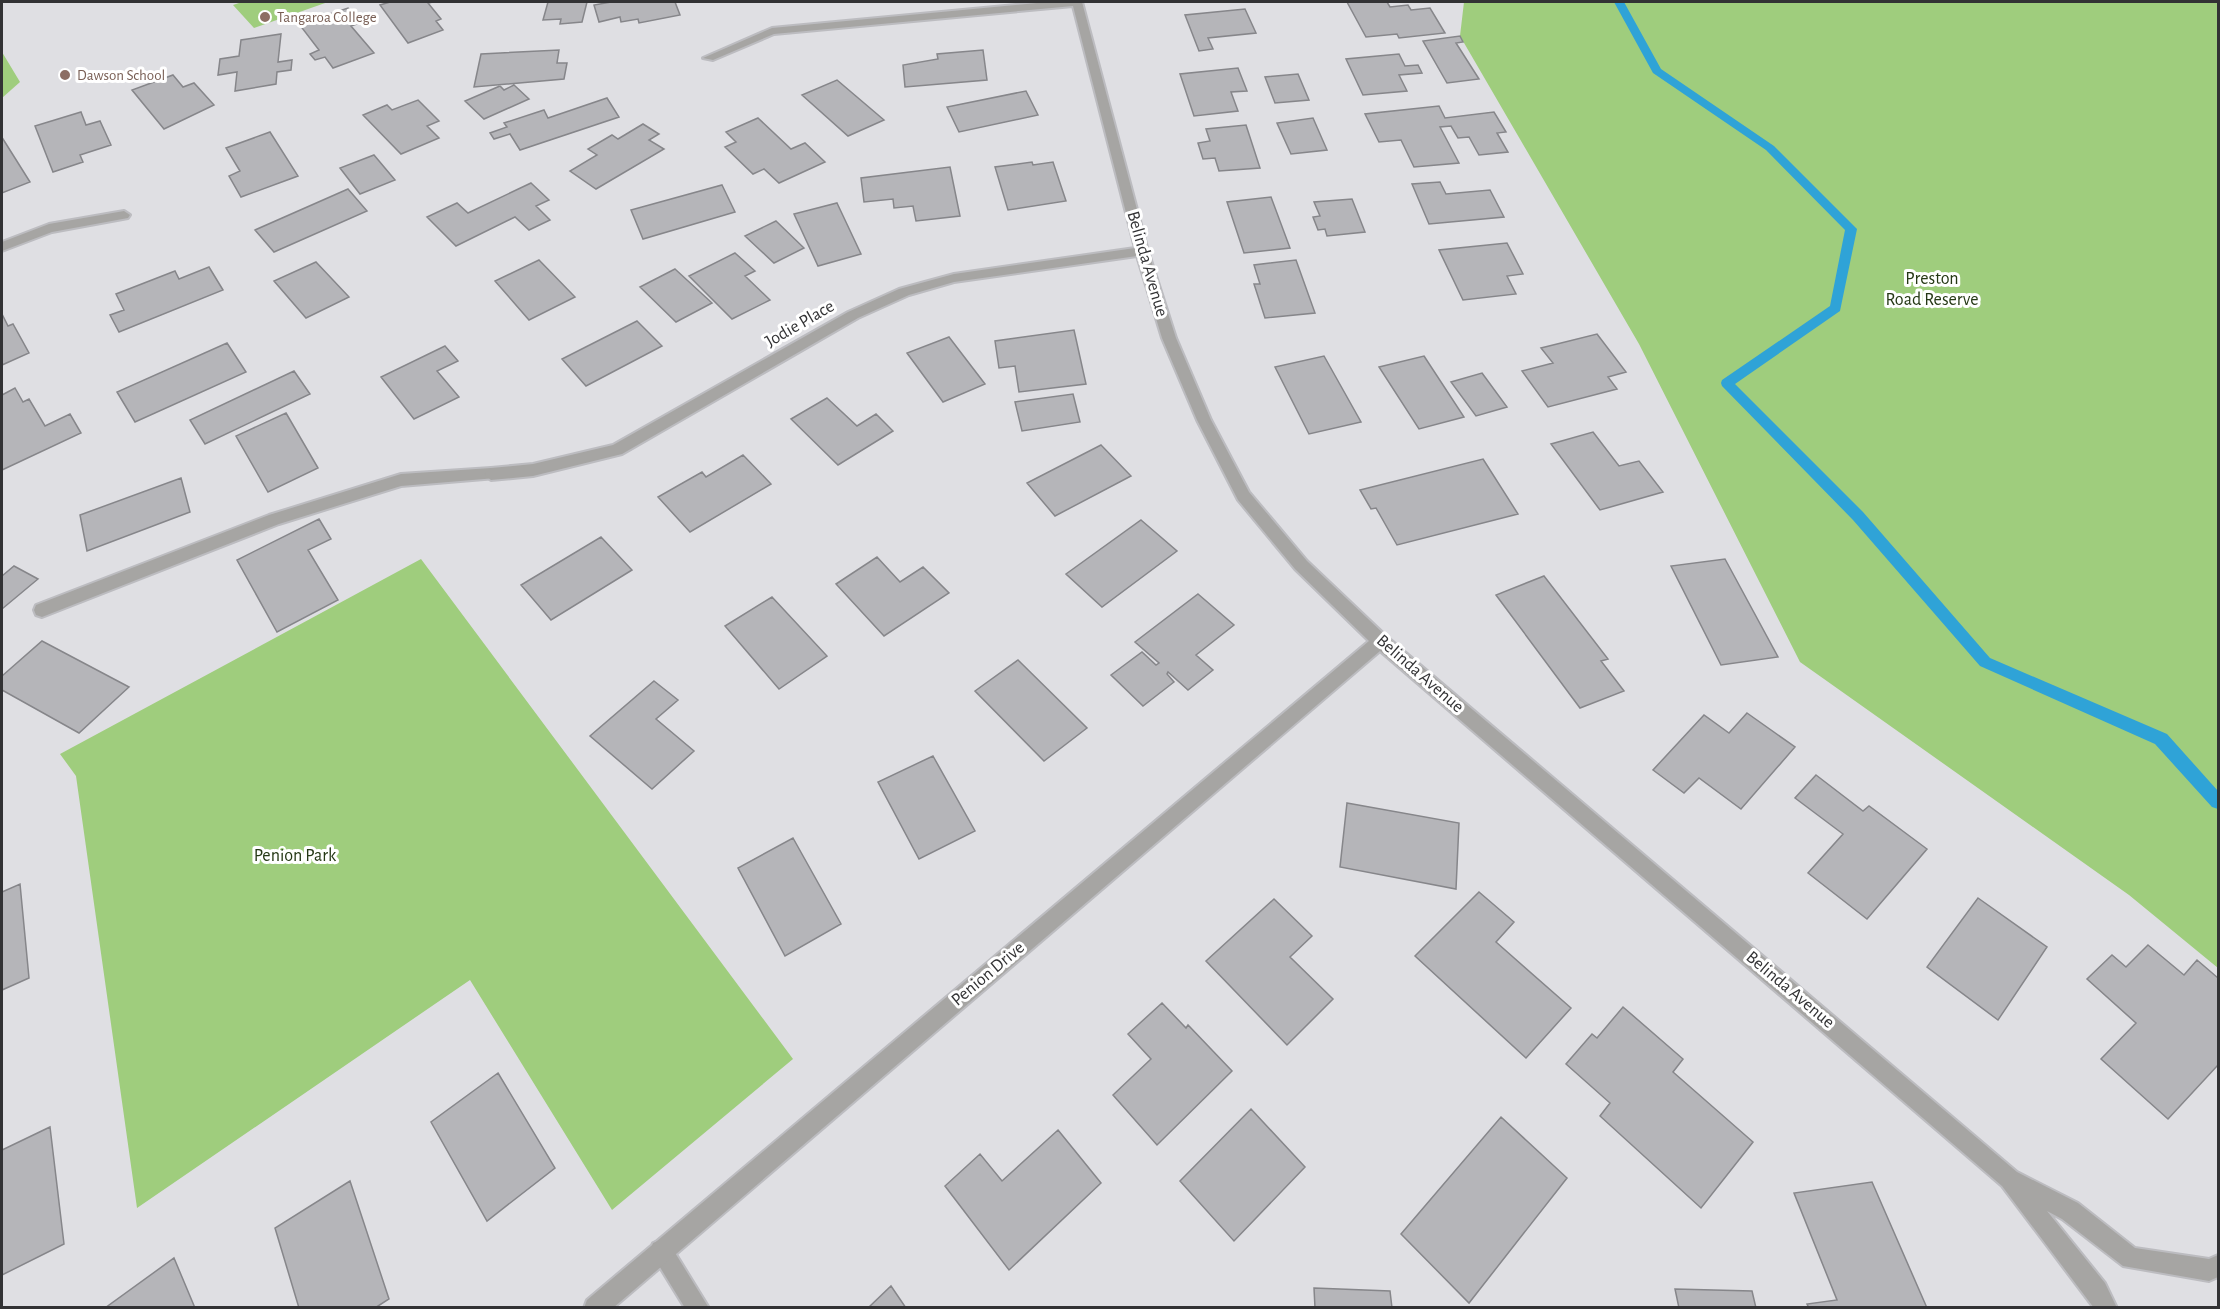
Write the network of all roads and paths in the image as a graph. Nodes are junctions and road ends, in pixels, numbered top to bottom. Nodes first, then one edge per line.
1 (1076, 2) edge
2 (709, 58) dead end
3 (124, 215) dead end
4 (2, 247) edge
5 (1142, 251) junction
6 (42, 610) dead end
7 (1380, 641) junction
8 (2009, 1179) junction
9 (661, 1251) junction
10 (2218, 1266) edge
11 (595, 1308) edge
12 (698, 1308) edge
13 (2106, 1308) edge

1 - 2 street
1 - 5 street, Belinda Avenue
3 - 4 street
5 - 6 street, Jodie Place
5 - 7 street, Belinda Avenue
7 - 8 street, Belinda Avenue
7 - 9 street, Penion Drive
8 - 10 street, Belinda Avenue
8 - 13 street, Belinda Avenue
9 - 11 street, Penion Drive
9 - 12 street

